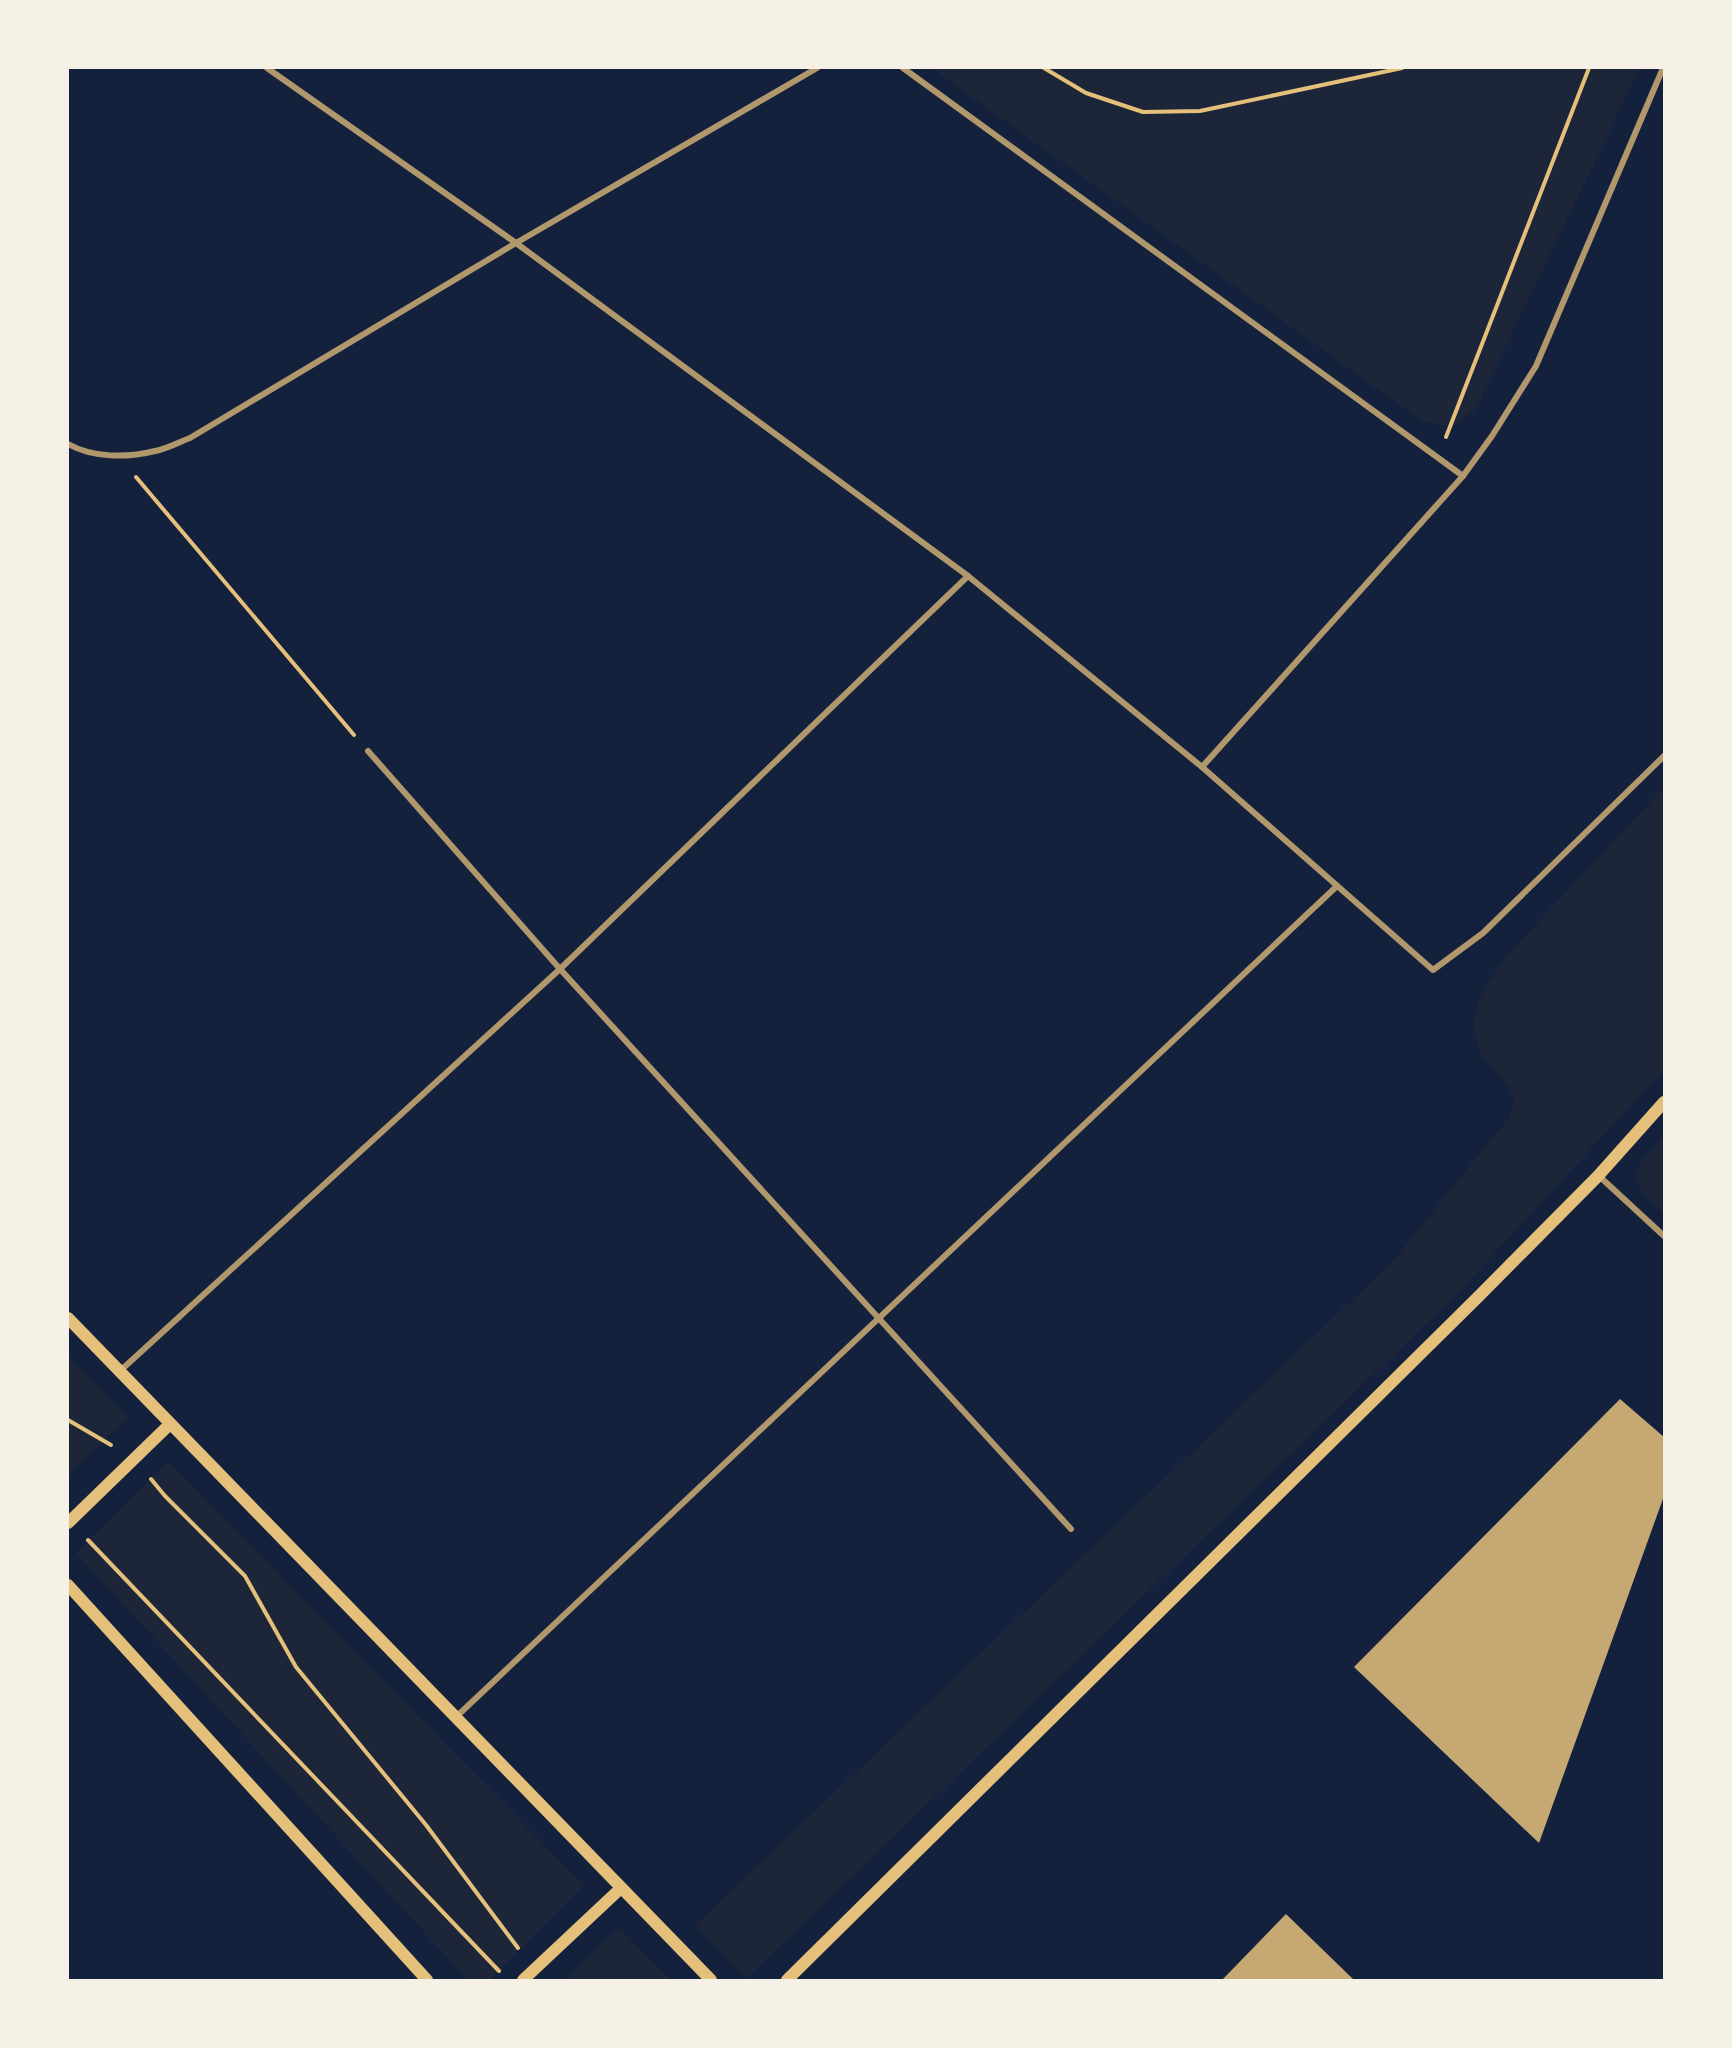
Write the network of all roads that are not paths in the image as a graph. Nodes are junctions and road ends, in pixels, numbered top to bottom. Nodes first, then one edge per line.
1 (267, 68) edge
2 (818, 68) edge
3 (903, 68) edge
4 (1663, 68) edge
5 (516, 243) junction
6 (68, 444) edge
7 (1463, 476) junction
8 (968, 576) junction
9 (368, 752) road end
10 (1665, 756) edge
11 (1202, 767) junction
12 (1338, 886) junction
13 (560, 969) junction
14 (1665, 1102) edge
15 (1598, 1176) junction
16 (1665, 1236) edge
17 (68, 1318) edge
18 (879, 1318) junction
19 (120, 1372) junction
20 (170, 1424) junction
21 (68, 1522) edge
22 (1071, 1529) dead end
23 (68, 1586) edge
24 (456, 1718) junction
25 (621, 1888) junction
26 (427, 1980) edge
27 (523, 1980) edge
28 (711, 1980) edge
29 (787, 1980) edge

1 - 5 street
2 - 5 street
3 - 7 street
4 - 7 street
5 - 6 street
5 - 8 street
7 - 11 street
8 - 11 street
8 - 13 street
9 - 13 street
10 - 12 street
11 - 12 street
12 - 18 street
13 - 18 street
13 - 19 street
14 - 15 main road
15 - 16 street
15 - 29 main road
17 - 19 main road
18 - 22 street
18 - 24 street
19 - 20 main road
20 - 21 main road
20 - 24 main road
23 - 26 main road
24 - 25 main road
25 - 27 main road
25 - 28 main road

